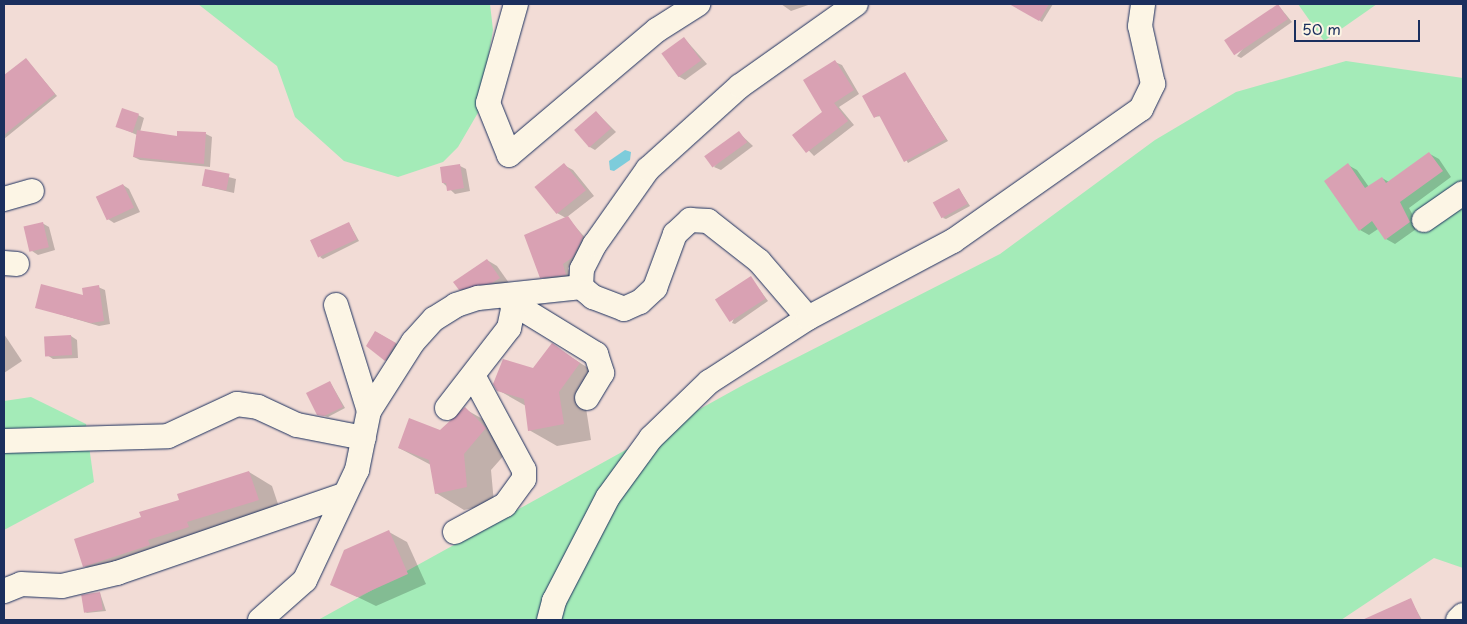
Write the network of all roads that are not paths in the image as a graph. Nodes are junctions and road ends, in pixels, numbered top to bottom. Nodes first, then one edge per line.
1 (516, 4) edge
2 (698, 4) edge
3 (856, 4) edge
4 (1143, 4) edge
5 (32, 191) dead end
6 (1463, 193) edge
7 (4, 199) edge
8 (1424, 220) dead end
9 (581, 287) junction
10 (511, 299) junction
11 (336, 305) dead end
12 (808, 318) junction
13 (474, 377) junction
14 (587, 398) dead end
15 (447, 408) dead end
16 (369, 411) junction
17 (364, 438) junction
18 (4, 441) edge
19 (344, 495) junction
20 (455, 532) dead end
21 (4, 590) edge
22 (1463, 615) edge
23 (260, 620) edge
24 (549, 620) edge
25 (1458, 620) edge

1 - 2 street
3 - 9 street
4 - 12 street
5 - 7 street
6 - 8 street
9 - 10 street
9 - 12 street
10 - 13 street
10 - 14 street
10 - 16 street
11 - 16 street
12 - 24 street
13 - 15 street
13 - 20 street
16 - 17 street
17 - 18 street
17 - 19 street
19 - 21 street
19 - 23 street
22 - 25 street

